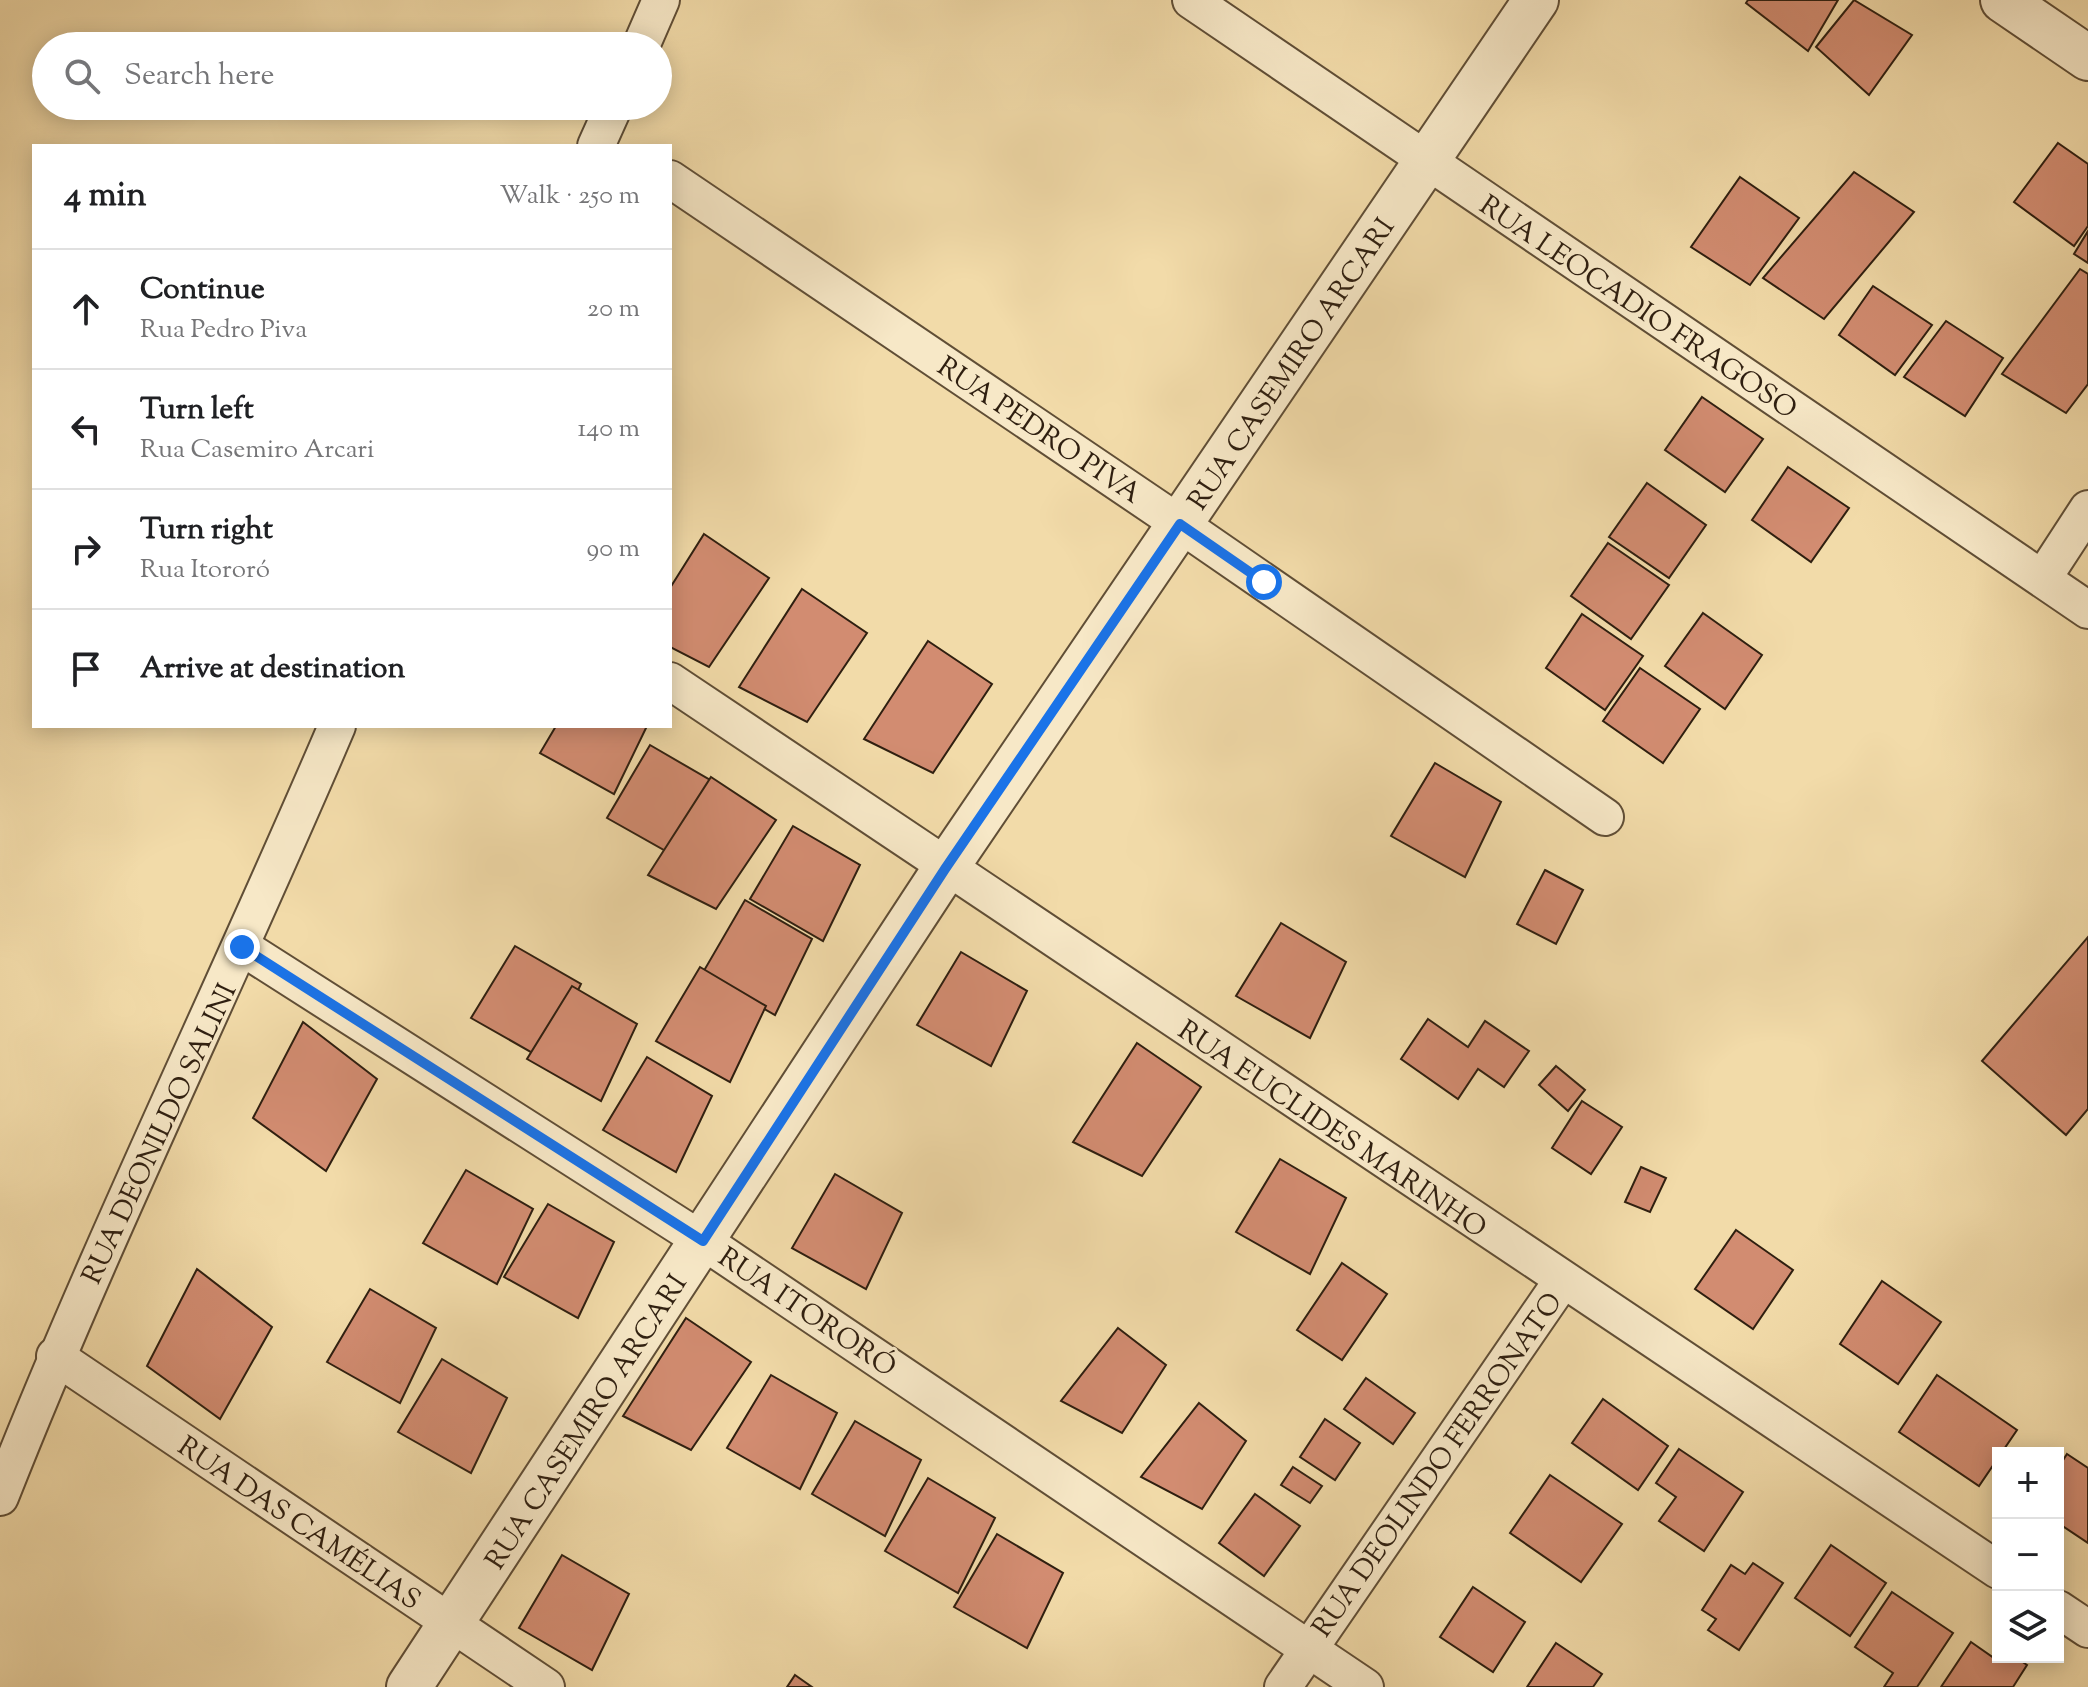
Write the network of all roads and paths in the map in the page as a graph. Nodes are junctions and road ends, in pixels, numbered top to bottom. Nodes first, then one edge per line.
1 (661, 0) edge
2 (1191, 0) edge
3 (1536, 0) edge
4 (2003, 0) edge
5 (647, 32) edge
6 (2088, 58) edge
7 (1426, 161) junction
8 (672, 180) edge
9 (2088, 509) edge
10 (1180, 524) junction
11 (2043, 578) junction
12 (2088, 610) edge
13 (672, 682) edge
14 (336, 728) edge
15 (1605, 817) dead end
16 (945, 869) junction
17 (242, 947) junction
18 (703, 1241) junction
19 (1562, 1281) junction
20 (55, 1356) junction
21 (0, 1497) edge
22 (1992, 1566) edge
23 (2064, 1613) edge
24 (452, 1624) junction
25 (2088, 1629) edge
26 (1308, 1649) junction
27 (409, 1687) edge
28 (546, 1687) edge
29 (1283, 1687) edge
30 (1365, 1687) edge

1 - 5 street
2 - 7 street, RUA LEOCADIO FRAGOSO
3 - 7 street, RUA CASEMIRO ARCARI
4 - 6 street
7 - 10 street, RUA CASEMIRO ARCARI
7 - 11 street, RUA LEOCADIO FRAGOSO
8 - 10 street, RUA PEDRO PIVA
9 - 11 street
10 - 15 street, RUA PEDRO PIVA
10 - 16 street, RUA CASEMIRO ARCARI
11 - 12 street, RUA LEOCADIO FRAGOSO
13 - 16 street, RUA EUCLIDES MARINHO
14 - 17 street, RUA DEONILDO SALINI
16 - 18 street, RUA CASEMIRO ARCARI
16 - 19 street, RUA EUCLIDES MARINHO
17 - 18 street, RUA ITORORÓ
17 - 20 street, RUA DEONILDO SALINI
18 - 24 street, RUA CASEMIRO ARCARI
18 - 26 street, RUA ITORORÓ
19 - 22 street, RUA EUCLIDES MARINHO
19 - 26 street, RUA DEOLINDO FERRONATO
20 - 21 street, RUA DEONILDO SALINI
20 - 24 street, RUA DAS CAMÉLIAS
23 - 25 street
24 - 27 street, RUA CASEMIRO ARCARI
24 - 28 street, RUA DAS CAMÉLIAS
26 - 29 street, RUA DEOLINDO FERRONATO
26 - 30 street, RUA ITORORÓ

